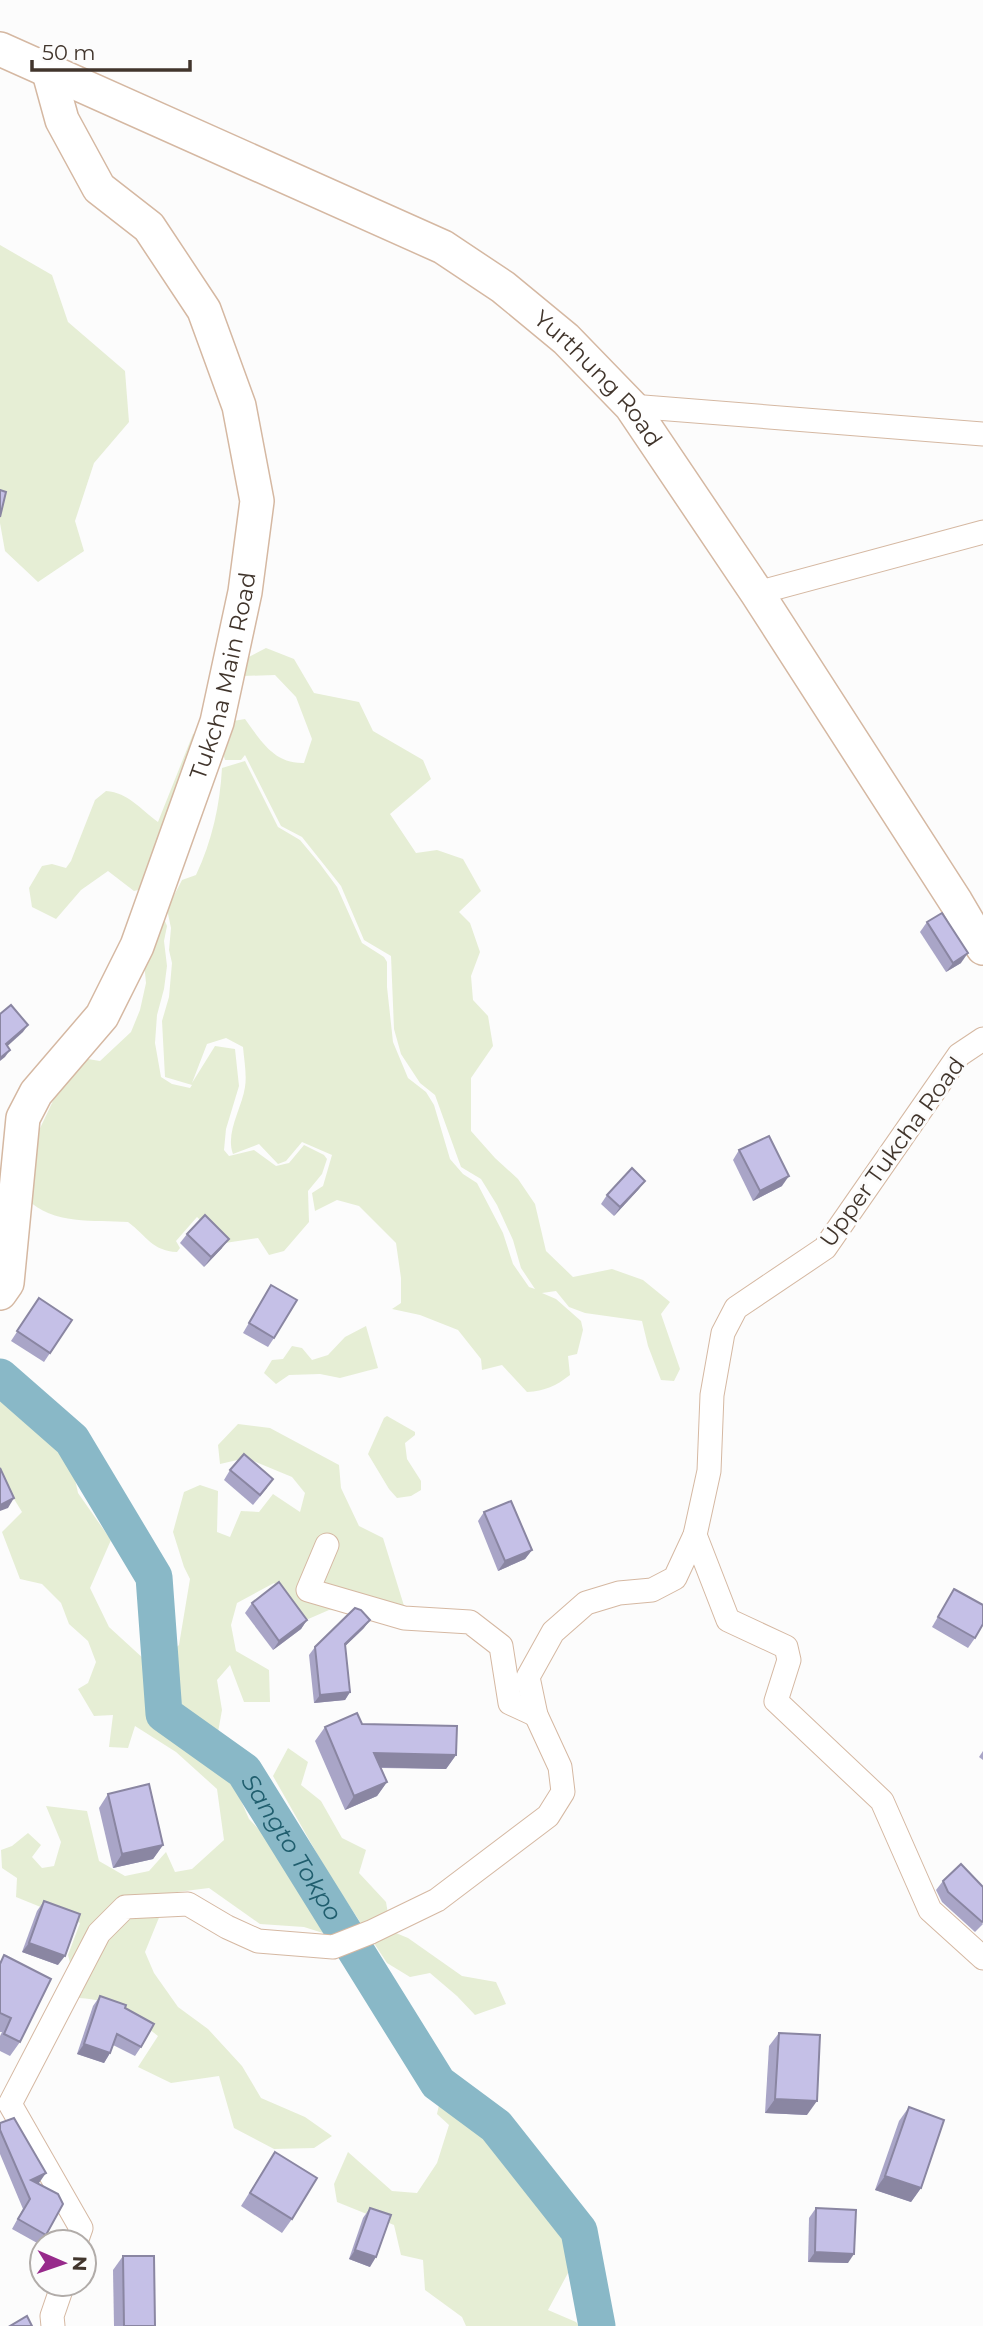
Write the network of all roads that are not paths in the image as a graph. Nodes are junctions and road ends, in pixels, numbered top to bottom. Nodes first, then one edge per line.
1 (0, 49) edge
2 (48, 69) junction
3 (631, 406) junction
4 (983, 434) edge
5 (983, 532) edge
6 (757, 593) junction
7 (983, 948) edge
8 (983, 1039) edge
9 (0, 1293) edge
10 (695, 1535) junction
11 (327, 1545) dead end
12 (536, 1715) junction
13 (983, 1958) edge
14 (81, 2228) edge
15 (58, 2298) edge
16 (53, 2326) edge

1 - 2 main road, Yurthung Road
2 - 3 main road, Yurthung Road
2 - 9 main road, Tukcha Main Road
3 - 4 street
3 - 6 main road, Yurthung Road
5 - 6 street
6 - 7 main road, Yurthung Road
8 - 10 street, Upper Tukcha Road
10 - 12 street, Upper Tukcha Road
10 - 13 street
11 - 12 street
12 - 14 street, Upper Tukcha Road
15 - 16 street

